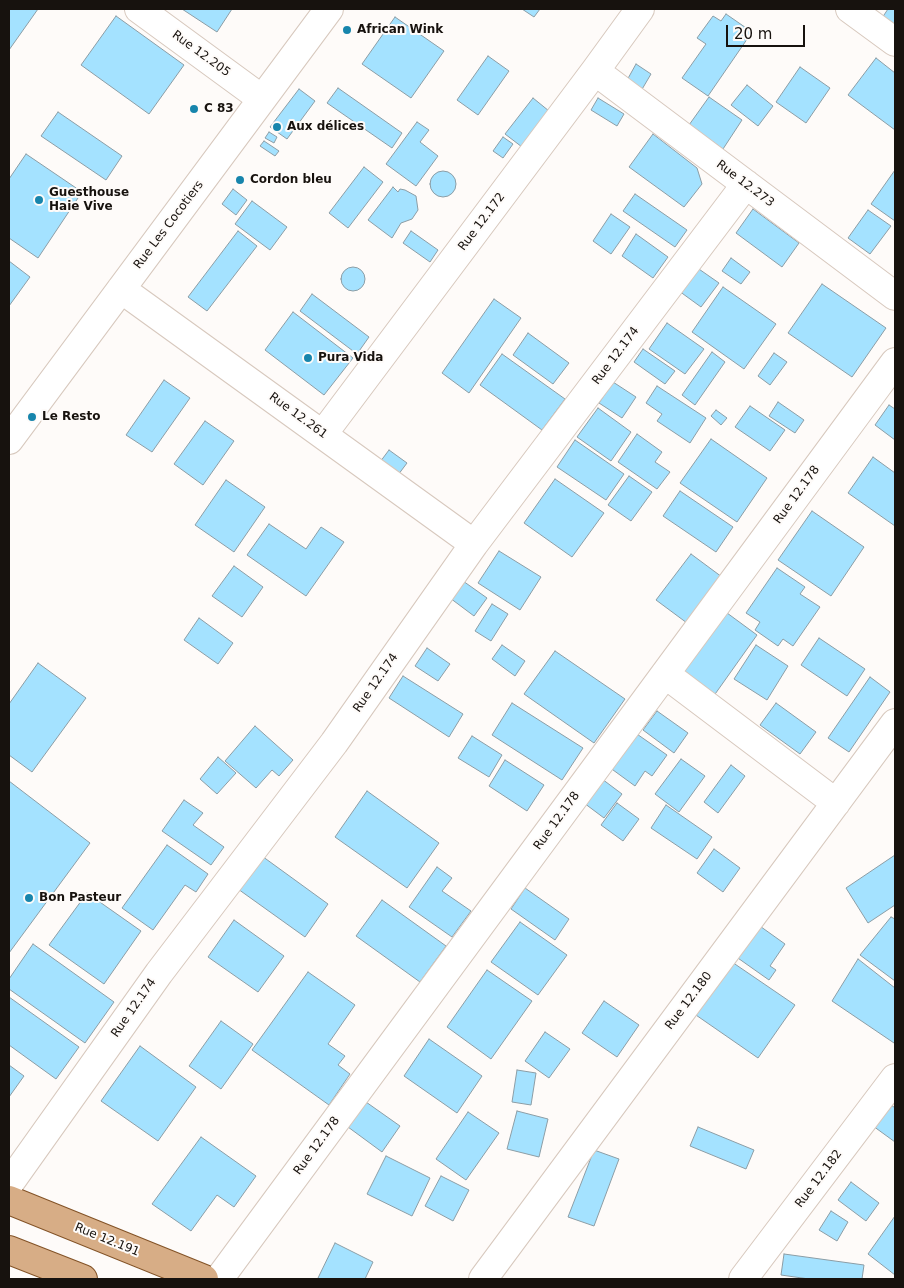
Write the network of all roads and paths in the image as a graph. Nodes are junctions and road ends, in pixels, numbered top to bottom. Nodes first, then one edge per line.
1 (140, 9) edge
2 (329, 9) edge
3 (640, 9) edge
4 (862, 12) edge
5 (895, 42) edge
6 (596, 71) junction
7 (262, 99) junction
8 (746, 184) junction
9 (121, 290) junction
10 (895, 296) edge
11 (895, 362) edge
12 (323, 434) junction
13 (9, 440) edge
14 (474, 544) junction
15 (665, 674) junction
16 (895, 723) edge
17 (836, 803) junction
18 (895, 1078) edge
19 (9, 1184) edge
20 (9, 1200) edge
21 (9, 1250) edge
22 (83, 1279) edge
23 (204, 1279) edge
24 (219, 1279) edge
25 (483, 1279) edge
26 (743, 1279) edge

1 - 7 street, Rue 12.205
2 - 7 street, Rue Les Cocotiers
3 - 6 street, Rue 12.172
4 - 5 street
6 - 8 street, Rue 12.273
6 - 12 street, Rue 12.172
7 - 9 street, Rue Les Cocotiers
8 - 10 street, Rue 12.273
8 - 14 street, Rue 12.174
9 - 12 street, Rue 12.261
9 - 13 street, Rue Les Cocotiers
11 - 15 street, Rue 12.178
12 - 14 street, Rue 12.261
14 - 19 street, Rue 12.174
15 - 17 street
15 - 24 street, Rue 12.178
16 - 17 street, Rue 12.180
17 - 25 street, Rue 12.180
18 - 26 street, Rue 12.182
20 - 23 main road, Rue 12.191
21 - 22 main road

